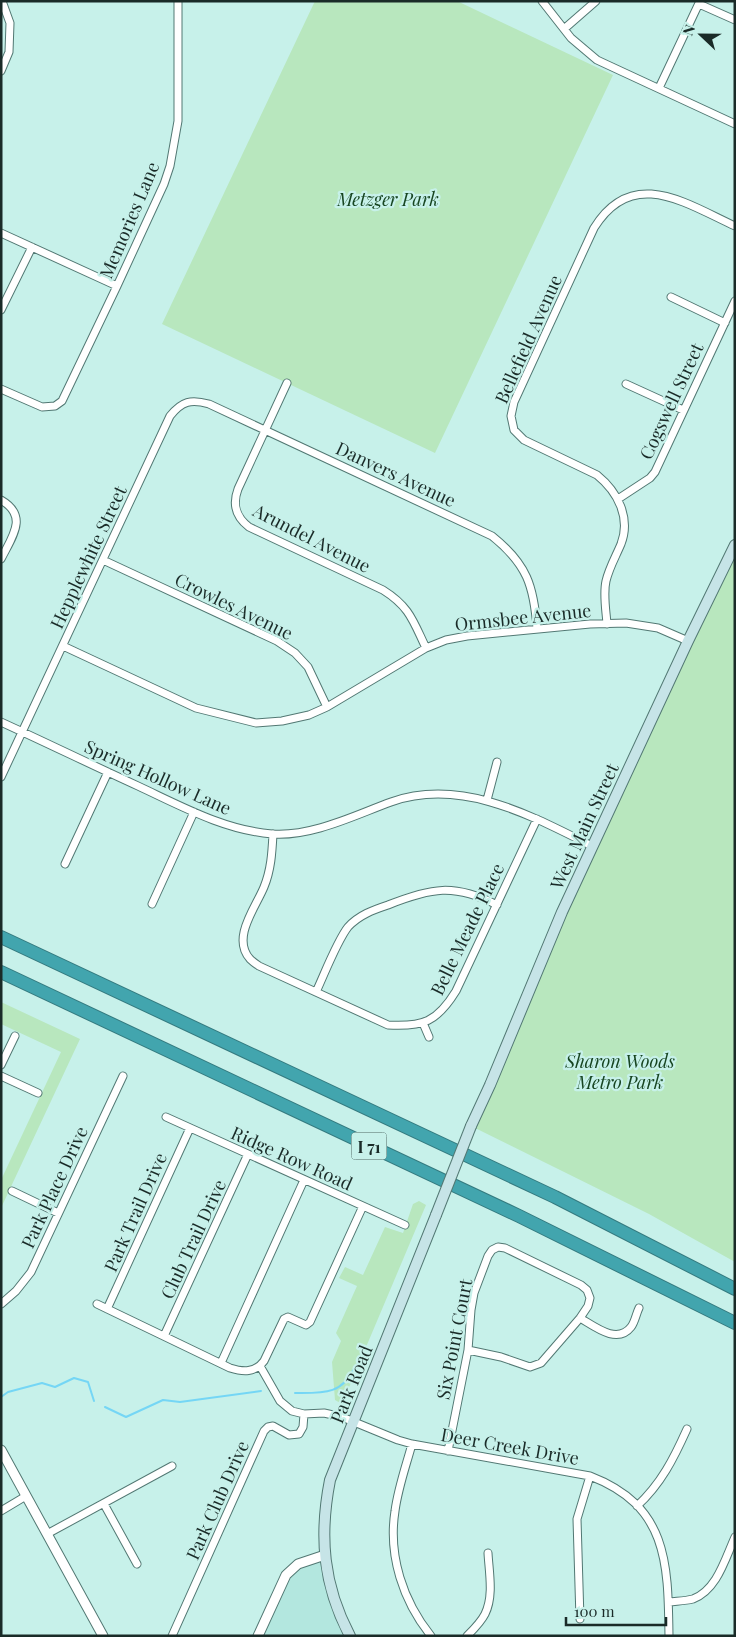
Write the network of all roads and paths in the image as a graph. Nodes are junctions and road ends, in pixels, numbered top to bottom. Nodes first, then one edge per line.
1 (2, 1) edge
2 (178, 1) edge
3 (542, 1) edge
4 (596, 1) edge
5 (700, 2) edge
6 (735, 20) edge
7 (564, 29) junction
8 (1, 72) edge
9 (659, 88) junction
10 (735, 124) edge
11 (735, 226) edge
12 (1, 233) edge
13 (32, 247) junction
14 (117, 286) junction
15 (671, 297) dead end
16 (735, 301) edge
17 (1, 310) edge
18 (725, 323) junction
19 (287, 383) dead end
20 (626, 384) dead end
21 (1, 389) edge
22 (188, 402) joint
23 (683, 410) junction
24 (265, 430) junction
25 (618, 499) junction
26 (1, 500) edge
27 (735, 545) edge
28 (1, 560) edge
29 (102, 560) junction
30 (607, 624) junction
31 (536, 629) junction
32 (688, 641) junction
33 (63, 646) junction
34 (426, 648) junction
35 (327, 707) junction
36 (1, 722) edge
37 (22, 731) junction
38 (497, 762) dead end
39 (108, 772) junction
40 (1, 777) edge
41 (487, 800) junction
42 (194, 812) junction
43 (537, 819) junction
44 (273, 834) junction
45 (592, 846) junction
46 (65, 864) dead end
47 (152, 904) dead end
48 (498, 905) junction
49 (1, 936) edge
50 (1, 972) edge
51 (316, 992) junction
52 (422, 1023) junction
53 (15, 1036) dead end
54 (429, 1037) dead end
55 (1, 1065) edge
56 (1, 1076) edge
57 (123, 1076) dead end
58 (38, 1093) dead end
59 (166, 1117) dead end
60 (471, 1126) joint
61 (190, 1128) junction
62 (248, 1154) junction
63 (304, 1180) junction
64 (12, 1191) dead end
65 (363, 1206) junction
66 (58, 1213) junction
67 (405, 1226) dead end
68 (735, 1289) edge
69 (1, 1304) edge
70 (97, 1304) dead end
71 (639, 1308) dead end
72 (108, 1309) junction
73 (580, 1318) junction
74 (735, 1323) edge
75 (164, 1336) junction
76 (468, 1350) junction
77 (220, 1364) junction
78 (260, 1366) junction
79 (304, 1414) junction
80 (354, 1421) junction
81 (687, 1429) dead end
82 (412, 1444) junction
83 (1, 1450) edge
84 (448, 1451) junction
85 (172, 1466) dead end
86 (590, 1476) junction
87 (26, 1496) junction
88 (104, 1504) junction
89 (637, 1506) junction
90 (1, 1511) edge
91 (47, 1534) junction
92 (735, 1537) edge
93 (488, 1553) dead end
94 (324, 1555) junction
95 (137, 1564) dead end
96 (669, 1602) junction
97 (580, 1619) dead end
98 (103, 1636) edge
99 (172, 1636) edge
100 (258, 1636) edge
101 (350, 1636) edge
102 (431, 1636) edge
103 (468, 1636) edge
104 (669, 1636) edge

1 - 8 street
2 - 14 street, Memories Lane
3 - 7 street
4 - 7 street
5 - 6 street
5 - 9 street
7 - 9 street
9 - 10 street
11 - 25 street, Bellefield Avenue
12 - 13 street
13 - 14 street
13 - 17 street
14 - 21 street, Memories Lane
15 - 18 street
16 - 18 street, Cogswell Street
18 - 23 street, Cogswell Street
19 - 24 street, Arundel Avenue
20 - 23 street
22 - 24 street, Danvers Avenue
22 - 29 street, Hepplewhite Street
23 - 25 street, Cogswell Street
24 - 31 street, Danvers Avenue
24 - 34 street, Arundel Avenue
25 - 30 street, Bellefield Avenue
26 - 28 street
27 - 32 main road, West Main Street
29 - 33 street, Hepplewhite Street
29 - 35 street, Crowles Avenue
30 - 31 street, Ormsbee Avenue
30 - 32 street, Ormsbee Avenue
31 - 34 street, Ormsbee Avenue
32 - 45 main road, West Main Street
33 - 35 street, Ormsbee Avenue
33 - 37 street, Hepplewhite Street
34 - 35 street, Ormsbee Avenue
36 - 37 street, Spring Hollow Lane
37 - 39 street, Spring Hollow Lane
37 - 40 street, Hepplewhite Street
38 - 41 street
39 - 42 street, Spring Hollow Lane
39 - 46 street
41 - 43 street, Spring Hollow Lane
41 - 44 street, Spring Hollow Lane
42 - 44 street, Spring Hollow Lane
42 - 47 street
43 - 45 street, Spring Hollow Lane
43 - 48 street, Belle Meade Place
44 - 51 street, Belle Meade Place
45 - 60 main road, West Main Street
48 - 51 street
48 - 52 street, Belle Meade Place
49 - 68 highway, I 71
50 - 74 highway, I 71
51 - 52 street, Belle Meade Place
52 - 54 street
53 - 55 street
56 - 58 street
57 - 66 street, Park Place Drive
59 - 61 street, Ridge Row Road
60 - 80 main road, Park Road, bridge
61 - 62 street, Ridge Row Road
61 - 72 street, Park Trail Drive
62 - 63 street, Ridge Row Road
62 - 75 street, Club Trail Drive
63 - 65 street, Ridge Row Road
63 - 77 street
64 - 66 street
65 - 67 street, Ridge Row Road
65 - 78 street
66 - 69 street, Park Place Drive
70 - 72 street
71 - 73 street
72 - 75 street
73 - 76 street
73 - 76 street, Six Point Court
75 - 77 street
76 - 84 street, Six Point Court
77 - 78 street
78 - 79 street, Deer Creek Drive
79 - 80 street, Deer Creek Drive
79 - 99 street, Park Club Drive
80 - 82 street, Deer Creek Drive
80 - 94 main road, Park Road
81 - 89 street
82 - 84 street, Deer Creek Drive
82 - 102 street
83 - 87 street
84 - 86 street, Deer Creek Drive
85 - 88 street
86 - 89 street, Deer Creek Drive
86 - 97 street
87 - 90 street
87 - 91 street
88 - 91 street
88 - 95 street
89 - 96 street, Deer Creek Drive
91 - 98 street
92 - 96 street
93 - 103 street
94 - 100 street
94 - 101 main road, Park Road
96 - 104 street, Deer Creek Drive

